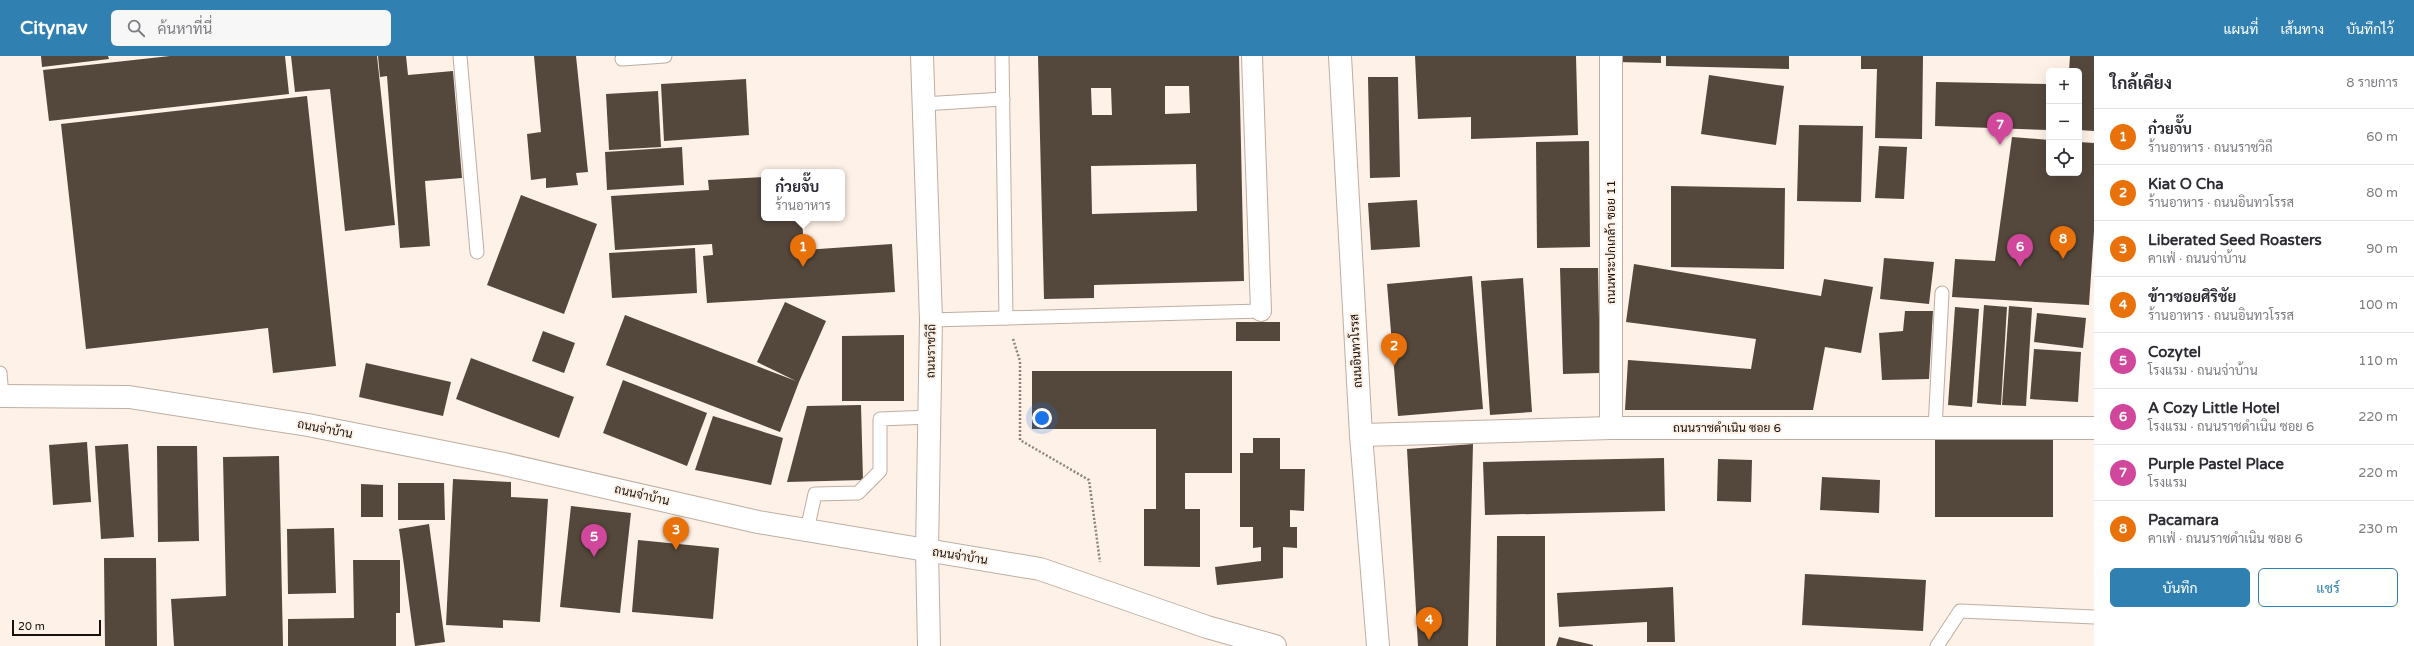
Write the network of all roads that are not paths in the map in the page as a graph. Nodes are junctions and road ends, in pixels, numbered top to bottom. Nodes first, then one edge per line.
1 (460, 56) edge
2 (665, 56) edge
3 (922, 56) edge
4 (1002, 56) edge
5 (1252, 56) edge
6 (1340, 56) edge
7 (1611, 56) edge
8 (622, 59) dead end
9 (1003, 99) junction
10 (923, 104) junction
11 (477, 252) dead end
12 (1942, 293) dead end
13 (1261, 312) joint
14 (1006, 318) junction
15 (931, 320) junction
16 (0, 373) edge
17 (1, 396) edge
18 (930, 417) junction
19 (1611, 428) junction
20 (2094, 428) edge
21 (1935, 429) junction
22 (1361, 435) junction
23 (807, 530) junction
24 (927, 551) junction
25 (2094, 617) edge
26 (929, 646) edge
27 (1275, 646) edge
28 (1378, 646) edge
29 (1937, 646) edge

1 - 11 lane
2 - 8 lane
3 - 10 street, ถนนราชวิถี
4 - 9 lane
5 - 13 street
6 - 22 street, ถนนอินทวโรรส
7 - 19 street, ถนนพระปกเกล้า ซอย 11
9 - 10 lane
9 - 14 lane
10 - 15 street, ถนนราชวิถี
12 - 21 lane
13 - 14 lane
14 - 15 lane
15 - 18 street, ถนนราชวิถี
16 - 17 lane
17 - 23 street, ถนนจ่าบ้าน
18 - 23 lane
18 - 24 street, ถนนราชวิถี
19 - 21 street, ถนนราชดำเนิน ซอย 6
19 - 22 street, ถนนราชดำเนิน ซอย 6
20 - 21 street, ถนนราชดำเนิน ซอย 6
22 - 28 street, ถนนอินทวโรรส
23 - 24 street, ถนนจ่าบ้าน
24 - 26 street, ถนนราชวิถี
24 - 27 street, ถนนจ่าบ้าน
25 - 29 lane

